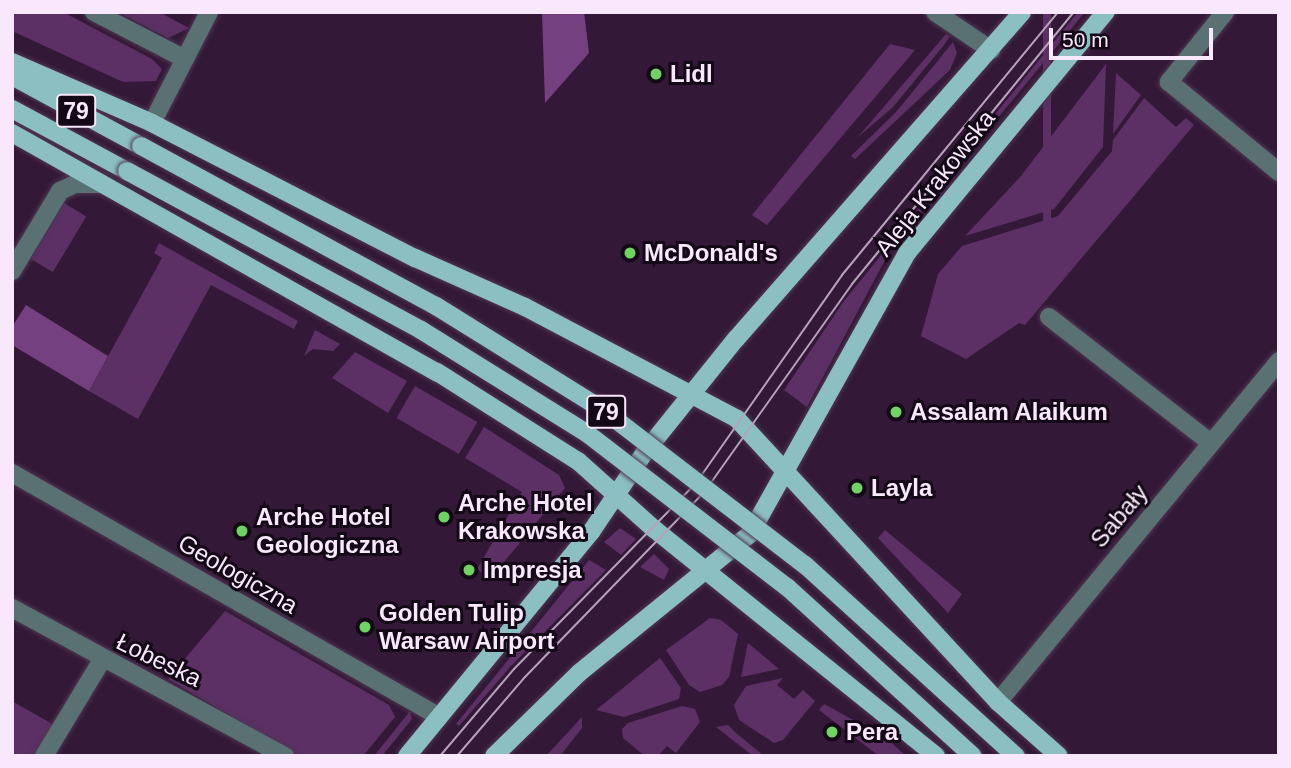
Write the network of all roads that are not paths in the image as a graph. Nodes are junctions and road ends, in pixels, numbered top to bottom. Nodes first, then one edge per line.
1 (94, 12) edge
2 (209, 12) edge
3 (935, 12) edge
4 (1022, 12) edge
5 (1107, 12) edge
6 (1225, 12) edge
7 (990, 50) junction
8 (185, 59) junction
9 (12, 62) edge
10 (12, 76) edge
11 (12, 110) edge
12 (152, 122) junction
13 (12, 132) edge
14 (1279, 172) edge
15 (100, 184) junction
16 (12, 271) edge
17 (1049, 317) dead end
18 (1279, 361) edge
19 (693, 393) junction
20 (1211, 443) junction
21 (12, 473) edge
22 (787, 475) junction
23 (615, 494) junction
24 (709, 572) junction
25 (12, 608) edge
26 (102, 660) junction
27 (998, 702) junction
28 (439, 717) junction
29 (44, 756) edge
30 (285, 756) edge
31 (407, 756) edge
32 (494, 756) edge
33 (936, 756) edge
34 (973, 756) edge
35 (1016, 756) edge
36 (1059, 756) edge

1 - 8 street
2 - 8 street
3 - 7 street
4 - 7 main road, Aleja Krakowska
5 - 22 main road, Aleja Krakowska
6 - 14 street
7 - 19 main road, Aleja Krakowska
8 - 12 street
9 - 12 main road
10 - 35 main road, 79, bridge
11 - 34 main road, 79, bridge
12 - 19 main road
13 - 15 main road
15 - 16 street
15 - 23 main road
17 - 20 street
18 - 20 street, Sabały
19 - 22 main road
19 - 23 main road, Aleja Krakowska
20 - 27 street, Sabały
21 - 28 street, Geologiczna
22 - 24 main road, Aleja Krakowska
22 - 27 main road
23 - 24 main road
23 - 28 main road
24 - 32 main road
24 - 33 main road
25 - 26 street, Łobeska
26 - 29 street
26 - 30 street, Łobeska
27 - 36 main road
28 - 31 main road

